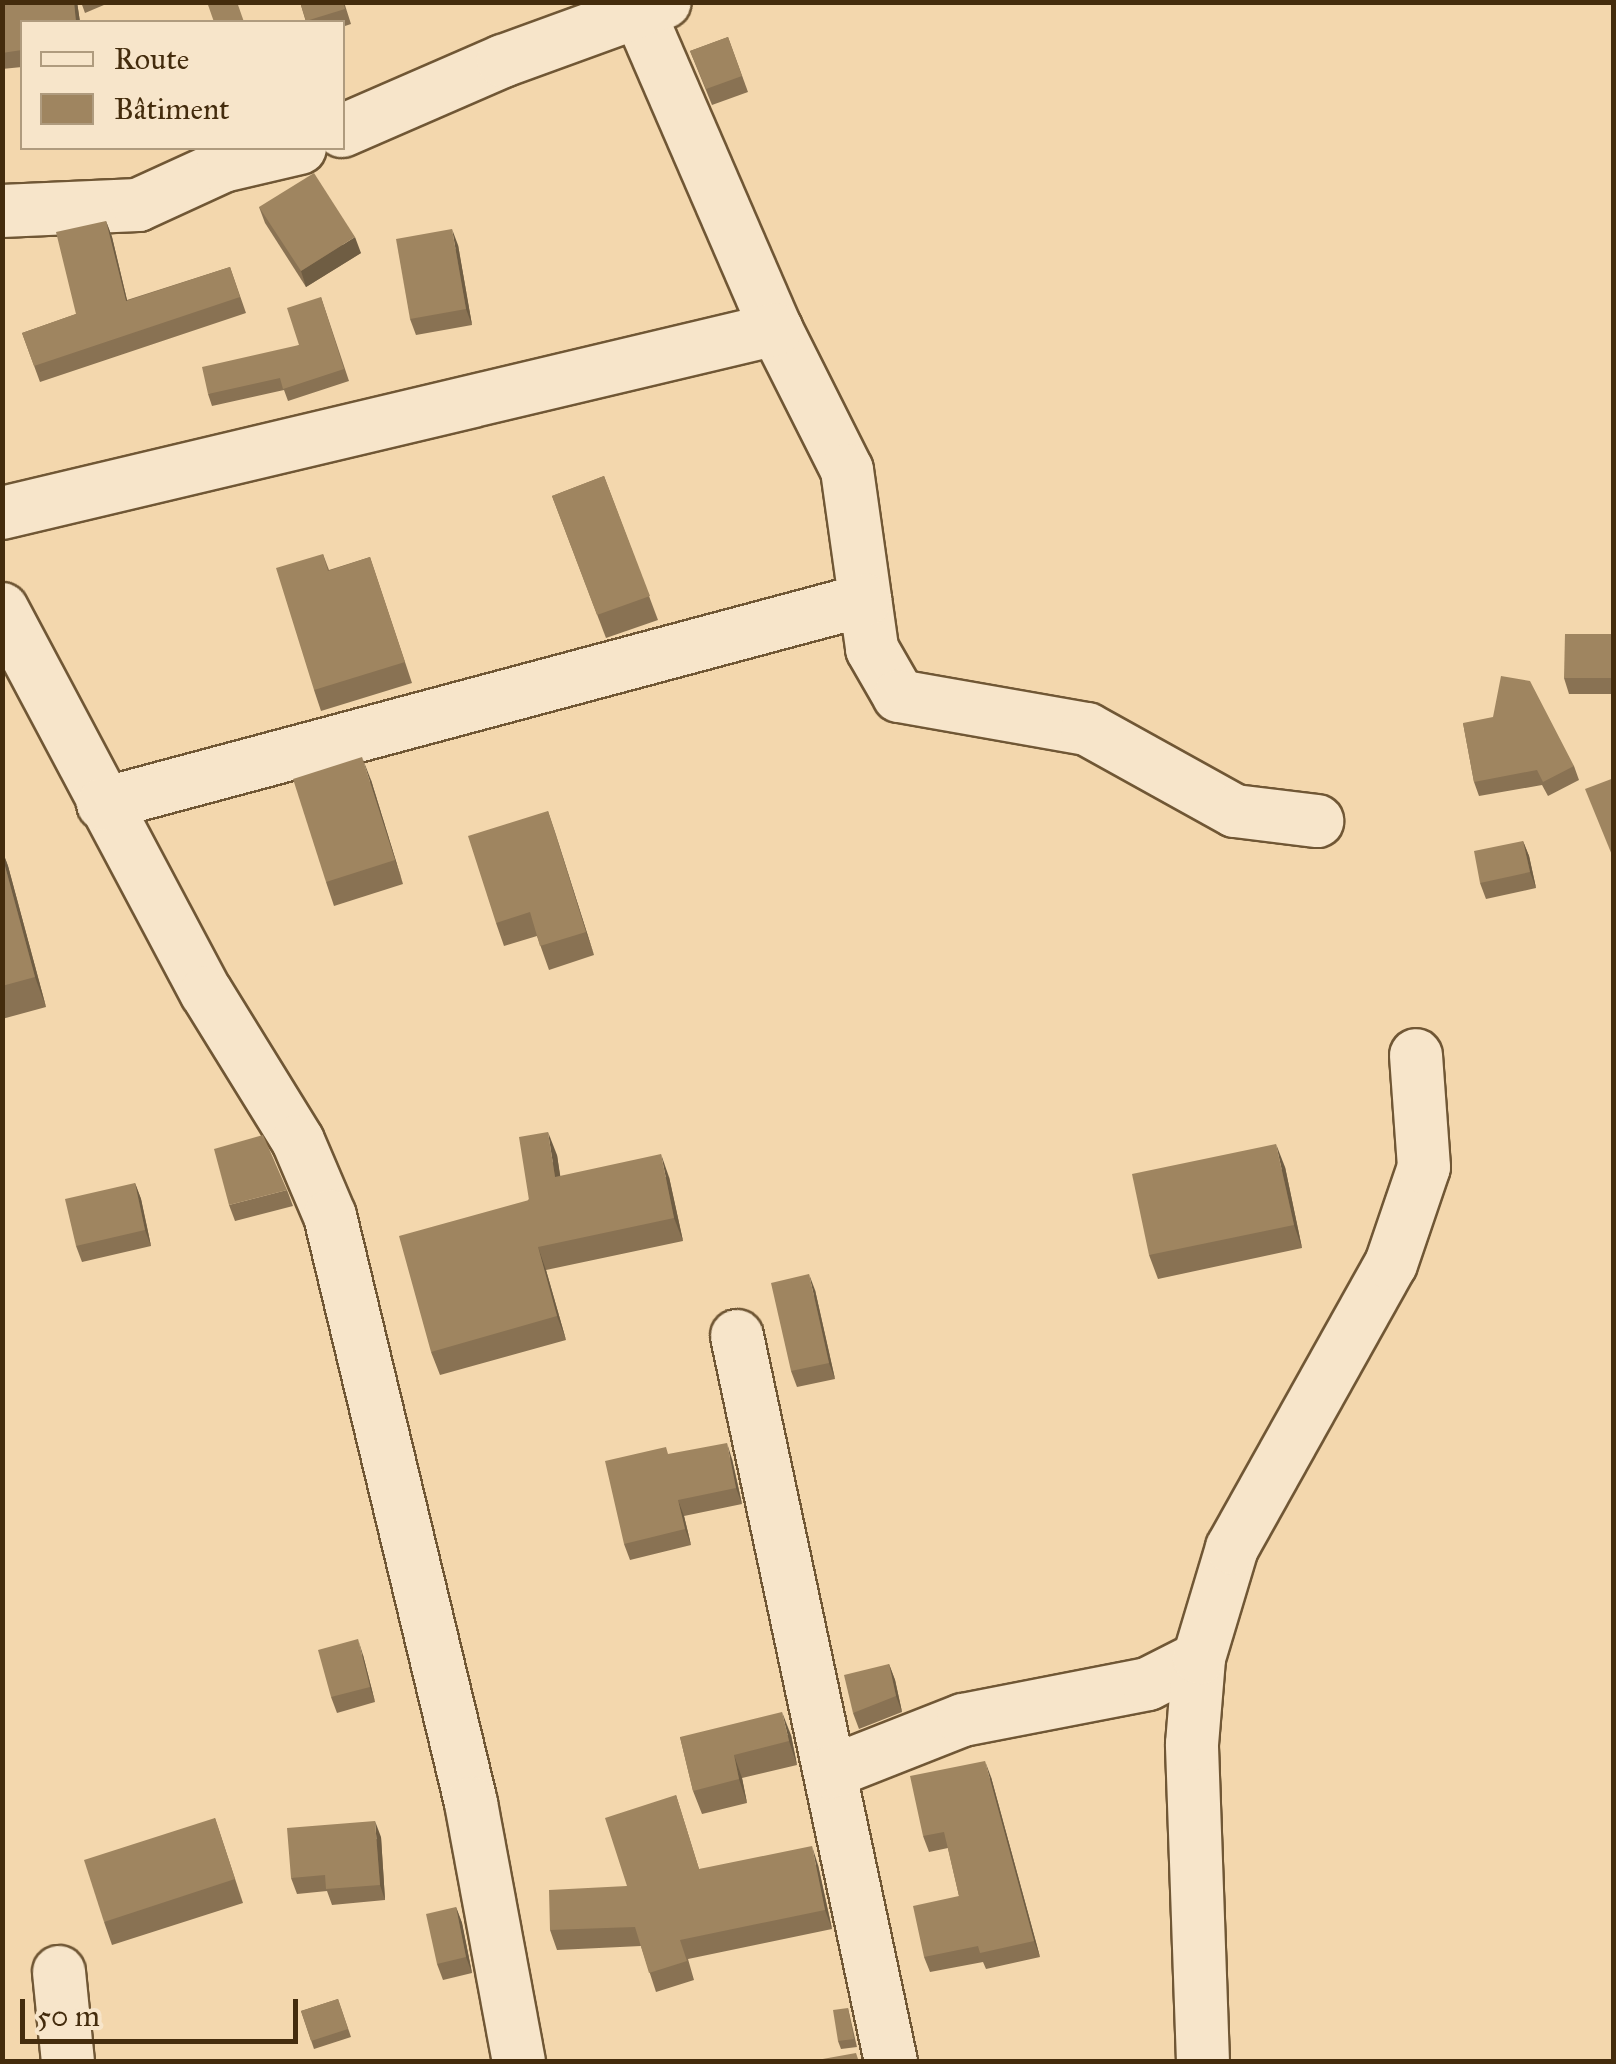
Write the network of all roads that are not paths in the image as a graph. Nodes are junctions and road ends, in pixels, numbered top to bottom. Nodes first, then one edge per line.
1 (652, 6) edge
2 (345, 130) edge
3 (292, 150) edge
4 (2, 212) edge
5 (776, 329) junction
6 (2, 513) edge
7 (865, 600) junction
8 (2, 609) edge
9 (103, 804) junction
10 (1317, 821) dead end
11 (1416, 1055) dead end
12 (737, 1336) dead end
13 (1199, 1658) junction
14 (831, 1772) junction
15 (59, 1972) dead end
16 (68, 2062) edge
17 (519, 2062) edge
18 (890, 2062) edge
19 (1203, 2062) edge

1 - 2 street
1 - 5 street
3 - 4 street
5 - 6 street
5 - 7 street
7 - 9 street
7 - 10 street
8 - 9 street
9 - 17 street
11 - 13 street
12 - 14 street
13 - 14 street
13 - 19 street
14 - 18 street
15 - 16 street

